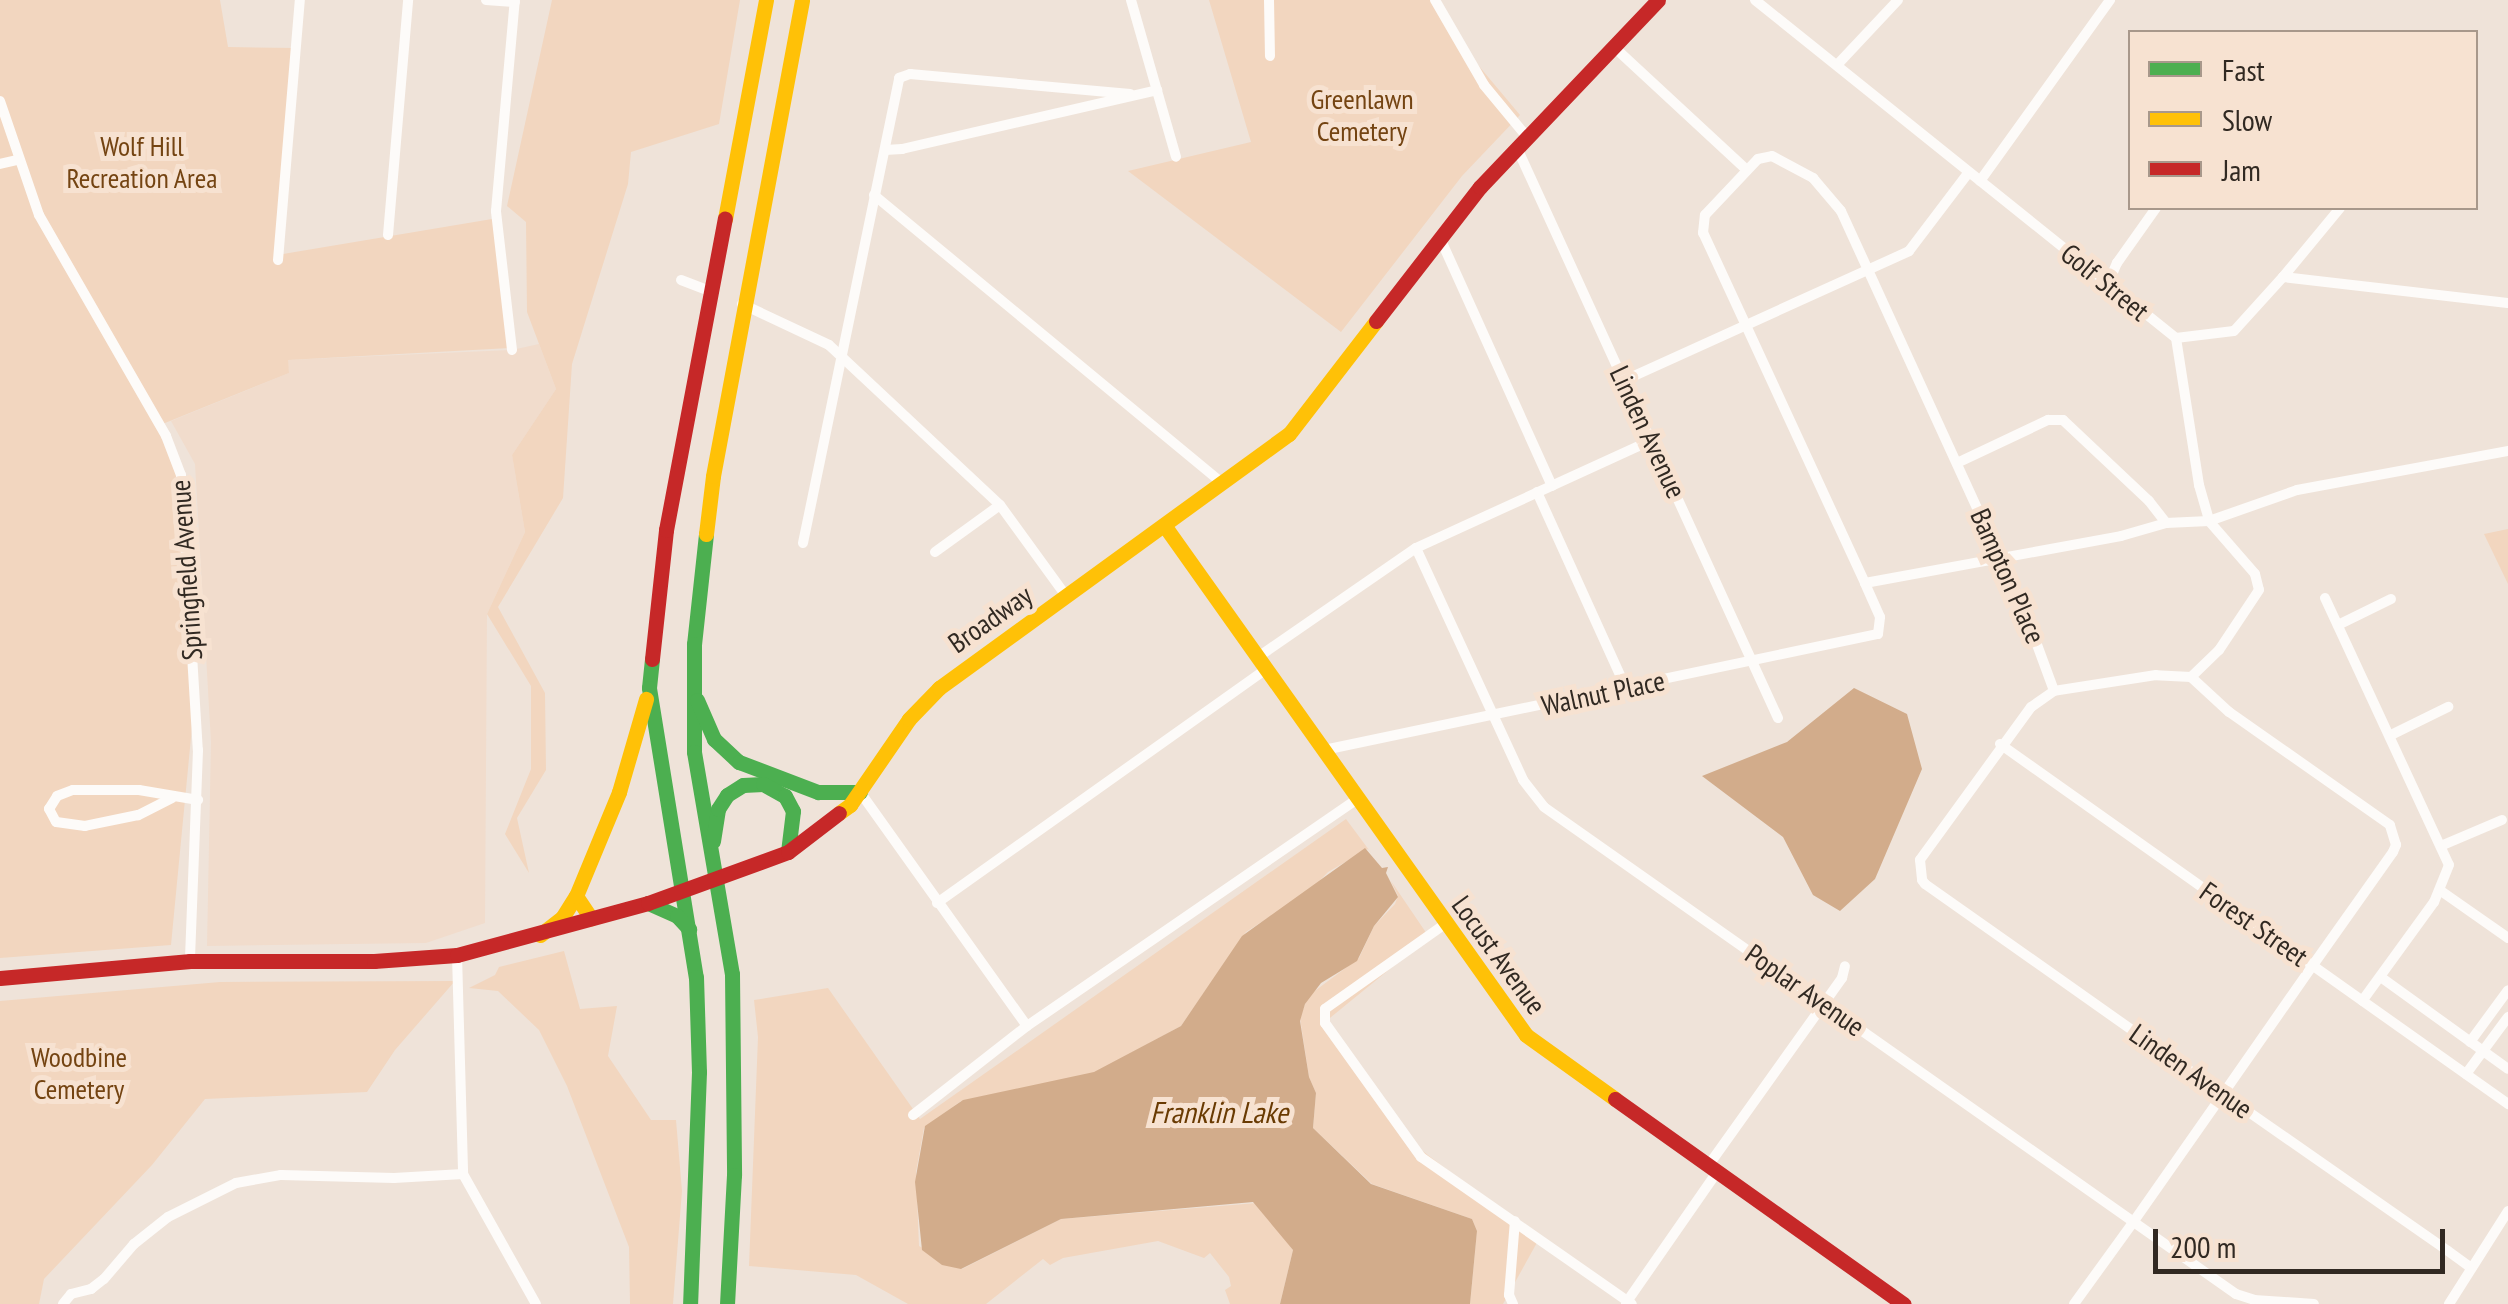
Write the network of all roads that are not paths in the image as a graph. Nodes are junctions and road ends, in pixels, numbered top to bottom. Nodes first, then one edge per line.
1 (300, 0) edge
2 (408, 0) edge
3 (486, 0) edge
4 (766, 0) edge
5 (802, 0) edge
6 (1131, 0) edge
7 (1270, 0) edge
8 (1435, 0) edge
9 (1658, 0) edge
10 (1756, 0) edge
11 (1898, 0) edge
12 (2110, 0) edge
13 (515, 1) edge
14 (1614, 46) junction
15 (1270, 56) dead end
16 (1837, 65) junction
17 (1156, 90) junction
18 (1130, 94) junction
19 (0, 101) edge
20 (1522, 142) junction
21 (885, 150) junction
22 (1176, 157) dead end
23 (18, 160) junction
24 (0, 164) edge
25 (1747, 170) junction
26 (1969, 172) junction
27 (1980, 180) junction
28 (874, 195) junction
29 (2155, 210) edge
30 (2338, 210) edge
31 (388, 235) dead end
32 (1440, 238) junction
33 (278, 260) dead end
34 (1867, 270) junction
35 (2284, 277) junction
36 (681, 280) dead end
37 (2108, 284) junction
38 (709, 291) junction
39 (2508, 303) edge
40 (742, 304) junction
41 (1745, 324) junction
42 (2176, 338) junction
43 (512, 350) dead end
44 (840, 356) junction
45 (1624, 380) junction
46 (1652, 440) junction
47 (2508, 451) edge
48 (1956, 464) junction
49 (1223, 484) junction
50 (1552, 486) junction
51 (1537, 492) junction
52 (1000, 505) junction
53 (2209, 520) junction
54 (2166, 523) junction
55 (1164, 525) junction
56 (803, 543) dead end
57 (1416, 548) junction
58 (935, 552) dead end
59 (2000, 558) junction
60 (1866, 584) junction
61 (1066, 596) junction
62 (2325, 598) dead end
63 (2391, 599) dead end
64 (2338, 625) junction
65 (1756, 662) junction
66 (1262, 663) junction
67 (2191, 677) junction
68 (693, 685) junction
69 (649, 688) junction
70 (1626, 688) junction
71 (2054, 691) junction
72 (2448, 707) dead end
73 (1494, 716) junction
74 (1778, 718) dead end
75 (2391, 736) junction
76 (2000, 744) junction
77 (1324, 750) junction
78 (860, 792) junction
79 (172, 798) junction
80 (1357, 799) junction
81 (198, 800) junction
82 (2502, 820) dead end
83 (2443, 845) junction
84 (711, 851) junction
85 (788, 852) junction
86 (718, 878) junction
87 (682, 891) junction
88 (2441, 891) junction
89 (576, 896) junction
90 (648, 903) junction
91 (938, 903) junction
92 (591, 918) junction
93 (1446, 924) junction
94 (690, 930) junction
95 (540, 934) junction
96 (2508, 938) edge
97 (457, 955) junction
98 (190, 961) junction
99 (2313, 965) junction
100 (1845, 966) dead end
101 (0, 978) edge
102 (2382, 978) junction
103 (2508, 990) edge
104 (2362, 1001) junction
105 (1824, 1003) junction
106 (2508, 1017) edge
107 (1027, 1026) junction
108 (2470, 1042) junction
109 (2484, 1052) junction
110 (2508, 1069) edge
111 (2466, 1074) junction
112 (2223, 1094) junction
113 (2508, 1104) edge
114 (913, 1115) dead end
115 (1713, 1169) junction
116 (463, 1174) junction
117 (2508, 1211) edge
118 (2134, 1221) junction
119 (1515, 1222) junction
120 (2471, 1268) junction
121 (1628, 1303) edge
122 (63, 1304) edge
123 (536, 1304) edge
124 (690, 1304) edge
125 (727, 1304) edge
126 (1513, 1304) edge
127 (1904, 1304) edge
128 (2074, 1304) edge
129 (2314, 1304) edge
130 (2449, 1304) edge

1 - 33 street
2 - 31 street
3 - 13 street
4 - 38 main road
5 - 40 main road
6 - 17 street
7 - 15 street
8 - 20 street, Linden Avenue
9 - 14 main road, Broadway
10 - 16 street, Golf Street
11 - 16 street
12 - 27 street
13 - 43 street
14 - 20 main road, Broadway
14 - 25 street
16 - 26 street, Golf Street
17 - 18 street
17 - 22 street
18 - 21 street
18 - 21 street
19 - 23 street, Springfield Avenue
20 - 32 main road, Broadway
20 - 45 street, Linden Avenue
21 - 28 street
23 - 24 street
23 - 81 street, Springfield Avenue
25 - 34 street, Bampton Place
25 - 41 street
26 - 27 street, Golf Street
26 - 34 street
27 - 37 street, Golf Street
28 - 44 street
28 - 49 street
29 - 37 street
30 - 35 street, Golf Street
32 - 49 main road, Broadway
32 - 50 street
34 - 41 street
34 - 48 street, Bampton Place
35 - 39 street
35 - 42 street, Golf Street
36 - 38 street
37 - 42 street, Golf Street
38 - 69 main road
40 - 44 street
40 - 68 main road
41 - 45 street
41 - 60 street
42 - 53 street
44 - 52 street
44 - 56 street
45 - 46 street, Linden Avenue
46 - 50 street
46 - 65 street, Linden Avenue
47 - 53 street
48 - 54 street
48 - 59 street, Bampton Place
49 - 55 main road, Broadway
50 - 51 street
51 - 57 street
51 - 70 street
52 - 58 street
52 - 61 street
53 - 54 street
53 - 67 street
54 - 59 street
55 - 61 main road, Broadway
55 - 66 main road, Locust Avenue
57 - 66 street
57 - 73 street, Poplar Avenue
59 - 60 street
59 - 71 street, Bampton Place
60 - 65 street, Walnut Place
61 - 78 main road, Broadway
62 - 64 street
63 - 64 street
64 - 75 street
65 - 70 street, Walnut Place
65 - 74 street, Linden Avenue
66 - 77 main road, Locust Avenue
66 - 91 street
67 - 71 street
67 - 99 street
68 - 78 main road
68 - 84 main road
69 - 87 main road
69 - 89 main road
70 - 73 street, Walnut Place
71 - 76 street
72 - 75 street
73 - 77 street, Walnut Place
73 - 105 street, Poplar Avenue
75 - 83 street
76 - 99 street, Forest Street
76 - 112 street, Linden Avenue
77 - 80 main road, Locust Avenue
78 - 85 main road, Broadway
78 - 91 street
79 - 79 street
79 - 81 street
80 - 93 main road, Locust Avenue
80 - 107 street
81 - 98 street, Springfield Avenue
82 - 83 street
83 - 88 street
84 - 85 main road
84 - 86 main road
85 - 86 main road, Broadway
86 - 87 main road, Broadway
86 - 125 main road
87 - 90 main road, Broadway
87 - 94 main road
88 - 96 street
88 - 102 street
89 - 92 main road
89 - 95 main road
90 - 92 main road, Broadway
90 - 94 main road
91 - 107 street
92 - 95 main road, Broadway
93 - 115 main road, Locust Avenue
93 - 119 street
94 - 124 main road
95 - 97 main road, Broadway
97 - 98 main road, Broadway
97 - 116 street
98 - 101 main road, Broadway
99 - 104 street, Forest Street
99 - 112 street
100 - 105 street
102 - 104 street
102 - 108 street
103 - 108 street
104 - 111 street, Forest Street
105 - 115 street
105 - 118 street, Poplar Avenue
106 - 109 street
107 - 114 street
108 - 109 street
109 - 110 street
109 - 111 street
111 - 113 street, Forest Street
112 - 118 street
112 - 120 street, Linden Avenue
115 - 121 street
115 - 127 main road, Locust Avenue
116 - 122 street
116 - 123 street
117 - 120 street
118 - 128 street
118 - 129 street, Poplar Avenue
119 - 121 street
119 - 126 street
120 - 130 street

